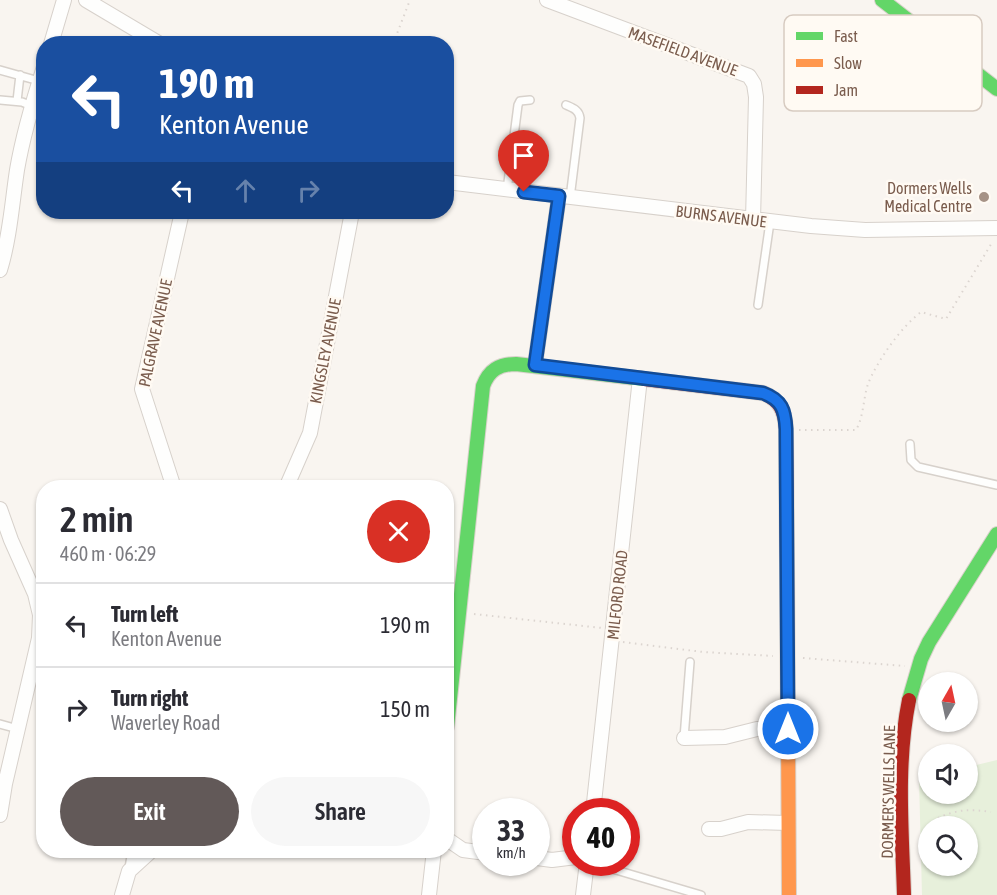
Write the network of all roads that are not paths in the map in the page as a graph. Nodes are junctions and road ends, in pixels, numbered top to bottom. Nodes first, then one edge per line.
1 (64, 0) edge
2 (86, 0) edge
3 (547, 0) edge
4 (882, 0) edge
5 (901, 15) edge
6 (53, 36) edge
7 (147, 36) edge
8 (0, 70) edge
9 (36, 74) edge
10 (20, 75) junction
11 (982, 78) edge
12 (997, 89) edge
13 (36, 92) edge
14 (0, 100) edge
15 (530, 100) dead end
16 (17, 101) junction
17 (567, 105) dead end
18 (32, 106) junction
19 (454, 183) edge
20 (507, 190) junction
21 (564, 197) junction
22 (7, 207) edge
23 (180, 219) edge
24 (351, 219) edge
25 (753, 220) junction
26 (770, 222) junction
27 (997, 228) edge
28 (0, 270) edge
29 (758, 305) dead end
30 (535, 365) junction
31 (640, 378) junction
32 (910, 444) dead end
33 (171, 480) edge
34 (289, 480) edge
35 (997, 485) edge
36 (0, 509) edge
37 (997, 534) edge
38 (5, 540) edge
39 (36, 588) edge
40 (36, 651) edge
41 (454, 662) edge
42 (690, 662) dead end
43 (0, 724) edge
44 (18, 729) junction
45 (788, 729) junction
46 (684, 738) joint
47 (3, 784) edge
48 (595, 798) edge
49 (0, 815) edge
50 (788, 823) junction
51 (710, 829) dead end
52 (454, 844) edge
53 (472, 851) edge
54 (131, 858) edge
55 (143, 858) edge
56 (432, 858) edge
57 (129, 871) junction
58 (584, 876) edge
59 (636, 876) edge
60 (122, 895) edge
61 (429, 895) edge
62 (584, 895) edge
63 (701, 895) edge
64 (789, 895) edge
65 (904, 895) edge

1 - 6 street
2 - 7 street
3 - 25 street, MASEFIELD AVENUE
4 - 5 street
8 - 10 lane
9 - 10 lane
10 - 16 lane
11 - 12 street
13 - 18 street
14 - 16 lane
15 - 20 lane
16 - 18 lane
17 - 21 lane
18 - 22 street
19 - 20 street, BURNS AVENUE
20 - 21 street, BURNS AVENUE
21 - 25 street, BURNS AVENUE
21 - 30 street
22 - 28 street
23 - 33 street, PALGRAVE AVENUE
24 - 34 street, KINGSLEY AVENUE
25 - 26 street, BURNS AVENUE
26 - 27 street, BURNS AVENUE
26 - 29 lane
30 - 31 street
30 - 41 street
31 - 45 street
31 - 48 street, MILFORD ROAD
32 - 35 lane
36 - 38 street
37 - 65 street, DORMER'S WELLS LANE
38 - 39 street
40 - 44 street
42 - 46 lane
43 - 44 lane
44 - 47 street
45 - 46 street
45 - 50 street
47 - 49 street
50 - 51 street
50 - 64 street
52 - 53 street
54 - 57 lane
55 - 57 street
56 - 61 street
57 - 60 street
58 - 62 street
59 - 63 lane

